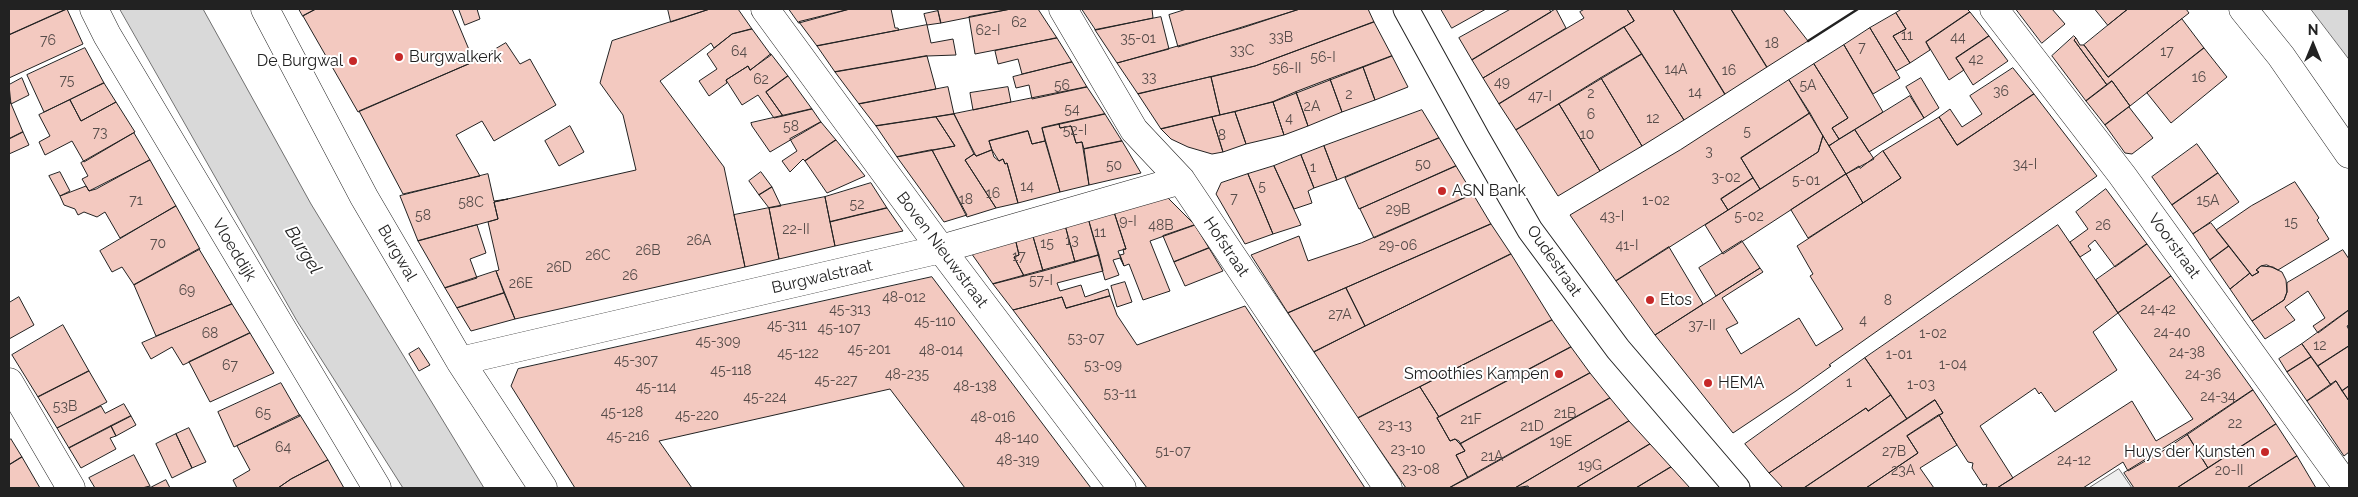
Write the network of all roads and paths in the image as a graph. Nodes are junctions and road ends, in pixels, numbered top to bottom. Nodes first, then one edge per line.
1 (94, 9) edge
2 (265, 9) edge
3 (765, 9) edge
4 (1063, 9) edge
5 (1406, 9) edge
6 (1994, 9) edge
7 (2243, 9) edge
8 (2349, 154) edge
9 (1181, 180) junction
10 (941, 249) junction
11 (460, 361) junction
12 (9, 382) edge
13 (71, 488) edge
14 (377, 488) edge
15 (543, 488) edge
16 (1122, 488) edge
17 (1388, 488) edge
18 (1737, 488) edge
19 (2348, 488) edge

1 - 14 street, Vloeddijk
2 - 11 street, Burgwal
3 - 10 street, Boven Nieuwstraat
4 - 9 street, Hofstraat
5 - 18 street, Oudestraat
6 - 19 street, Voorstraat
7 - 8 street
9 - 10 street, Burgwalstraat
9 - 17 street, Hofstraat
10 - 11 street, Burgwalstraat
10 - 16 street, Boven Nieuwstraat
11 - 15 street, Burgwal
12 - 13 street

